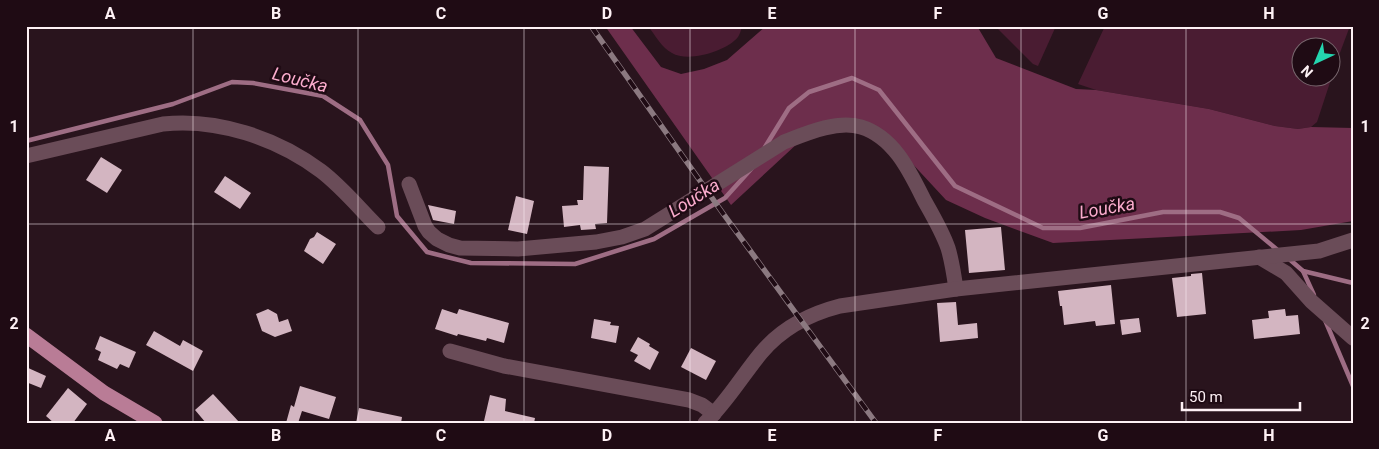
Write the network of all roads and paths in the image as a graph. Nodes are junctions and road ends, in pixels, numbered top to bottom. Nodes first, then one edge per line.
1 (26, 156) edge
2 (409, 184) dead end
3 (378, 227) dead end
4 (1353, 240) edge
5 (1266, 256) junction
6 (956, 289) junction
7 (26, 335) edge
8 (1353, 338) edge
9 (450, 351) dead end
10 (709, 418) edge
11 (155, 423) edge

1 - 3 street
2 - 6 street
4 - 5 street
5 - 6 street
5 - 8 street
6 - 10 street
7 - 11 main road
9 - 10 street

